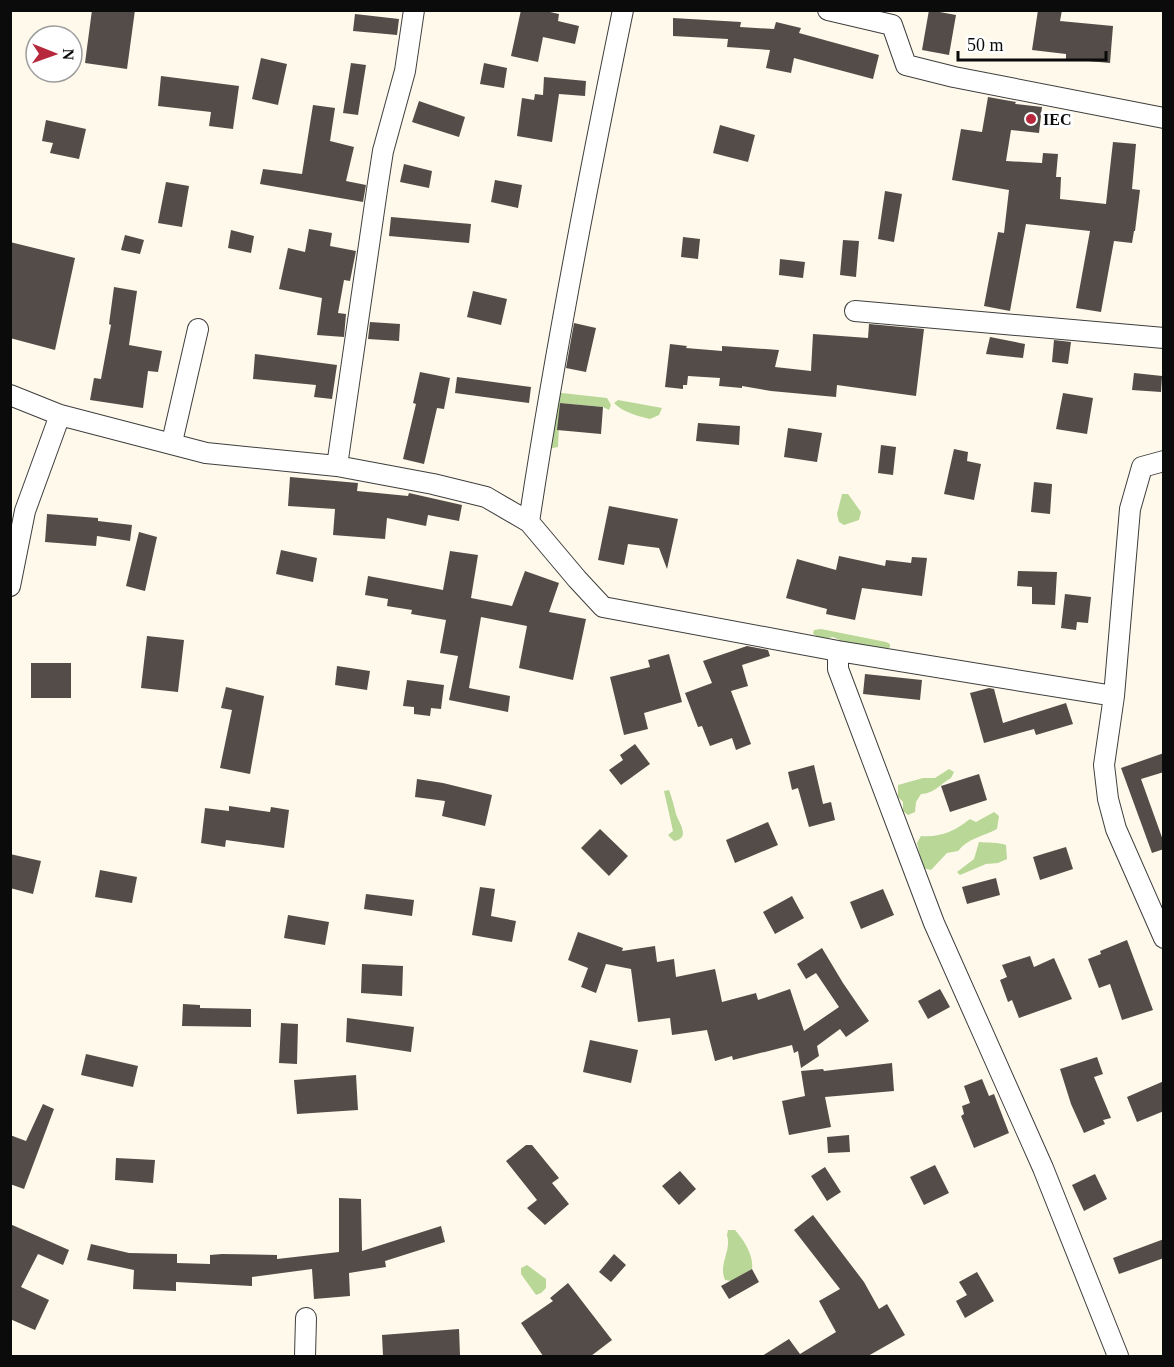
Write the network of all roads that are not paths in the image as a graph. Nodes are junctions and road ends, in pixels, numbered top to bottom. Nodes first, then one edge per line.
1 (414, 10) edge
2 (623, 10) edge
3 (828, 10) edge
4 (894, 18) edge
5 (1164, 118) edge
6 (855, 311) dead end
7 (198, 329) dead end
8 (1164, 338) edge
9 (10, 395) edge
10 (60, 415) junction
11 (172, 442) junction
12 (1164, 461) edge
13 (337, 466) junction
14 (529, 522) junction
15 (10, 585) edge
16 (838, 651) junction
17 (1114, 696) junction
18 (1164, 938) edge
19 (306, 1318) dead end
20 (305, 1356) edge
21 (1118, 1356) edge

1 - 13 street
2 - 14 street
3 - 4 street
4 - 5 street
6 - 8 street
7 - 11 street
9 - 10 street
10 - 11 street
10 - 15 street
11 - 13 street
12 - 17 street
13 - 14 street
14 - 16 street
16 - 17 street
16 - 21 street
17 - 18 street
19 - 20 street

